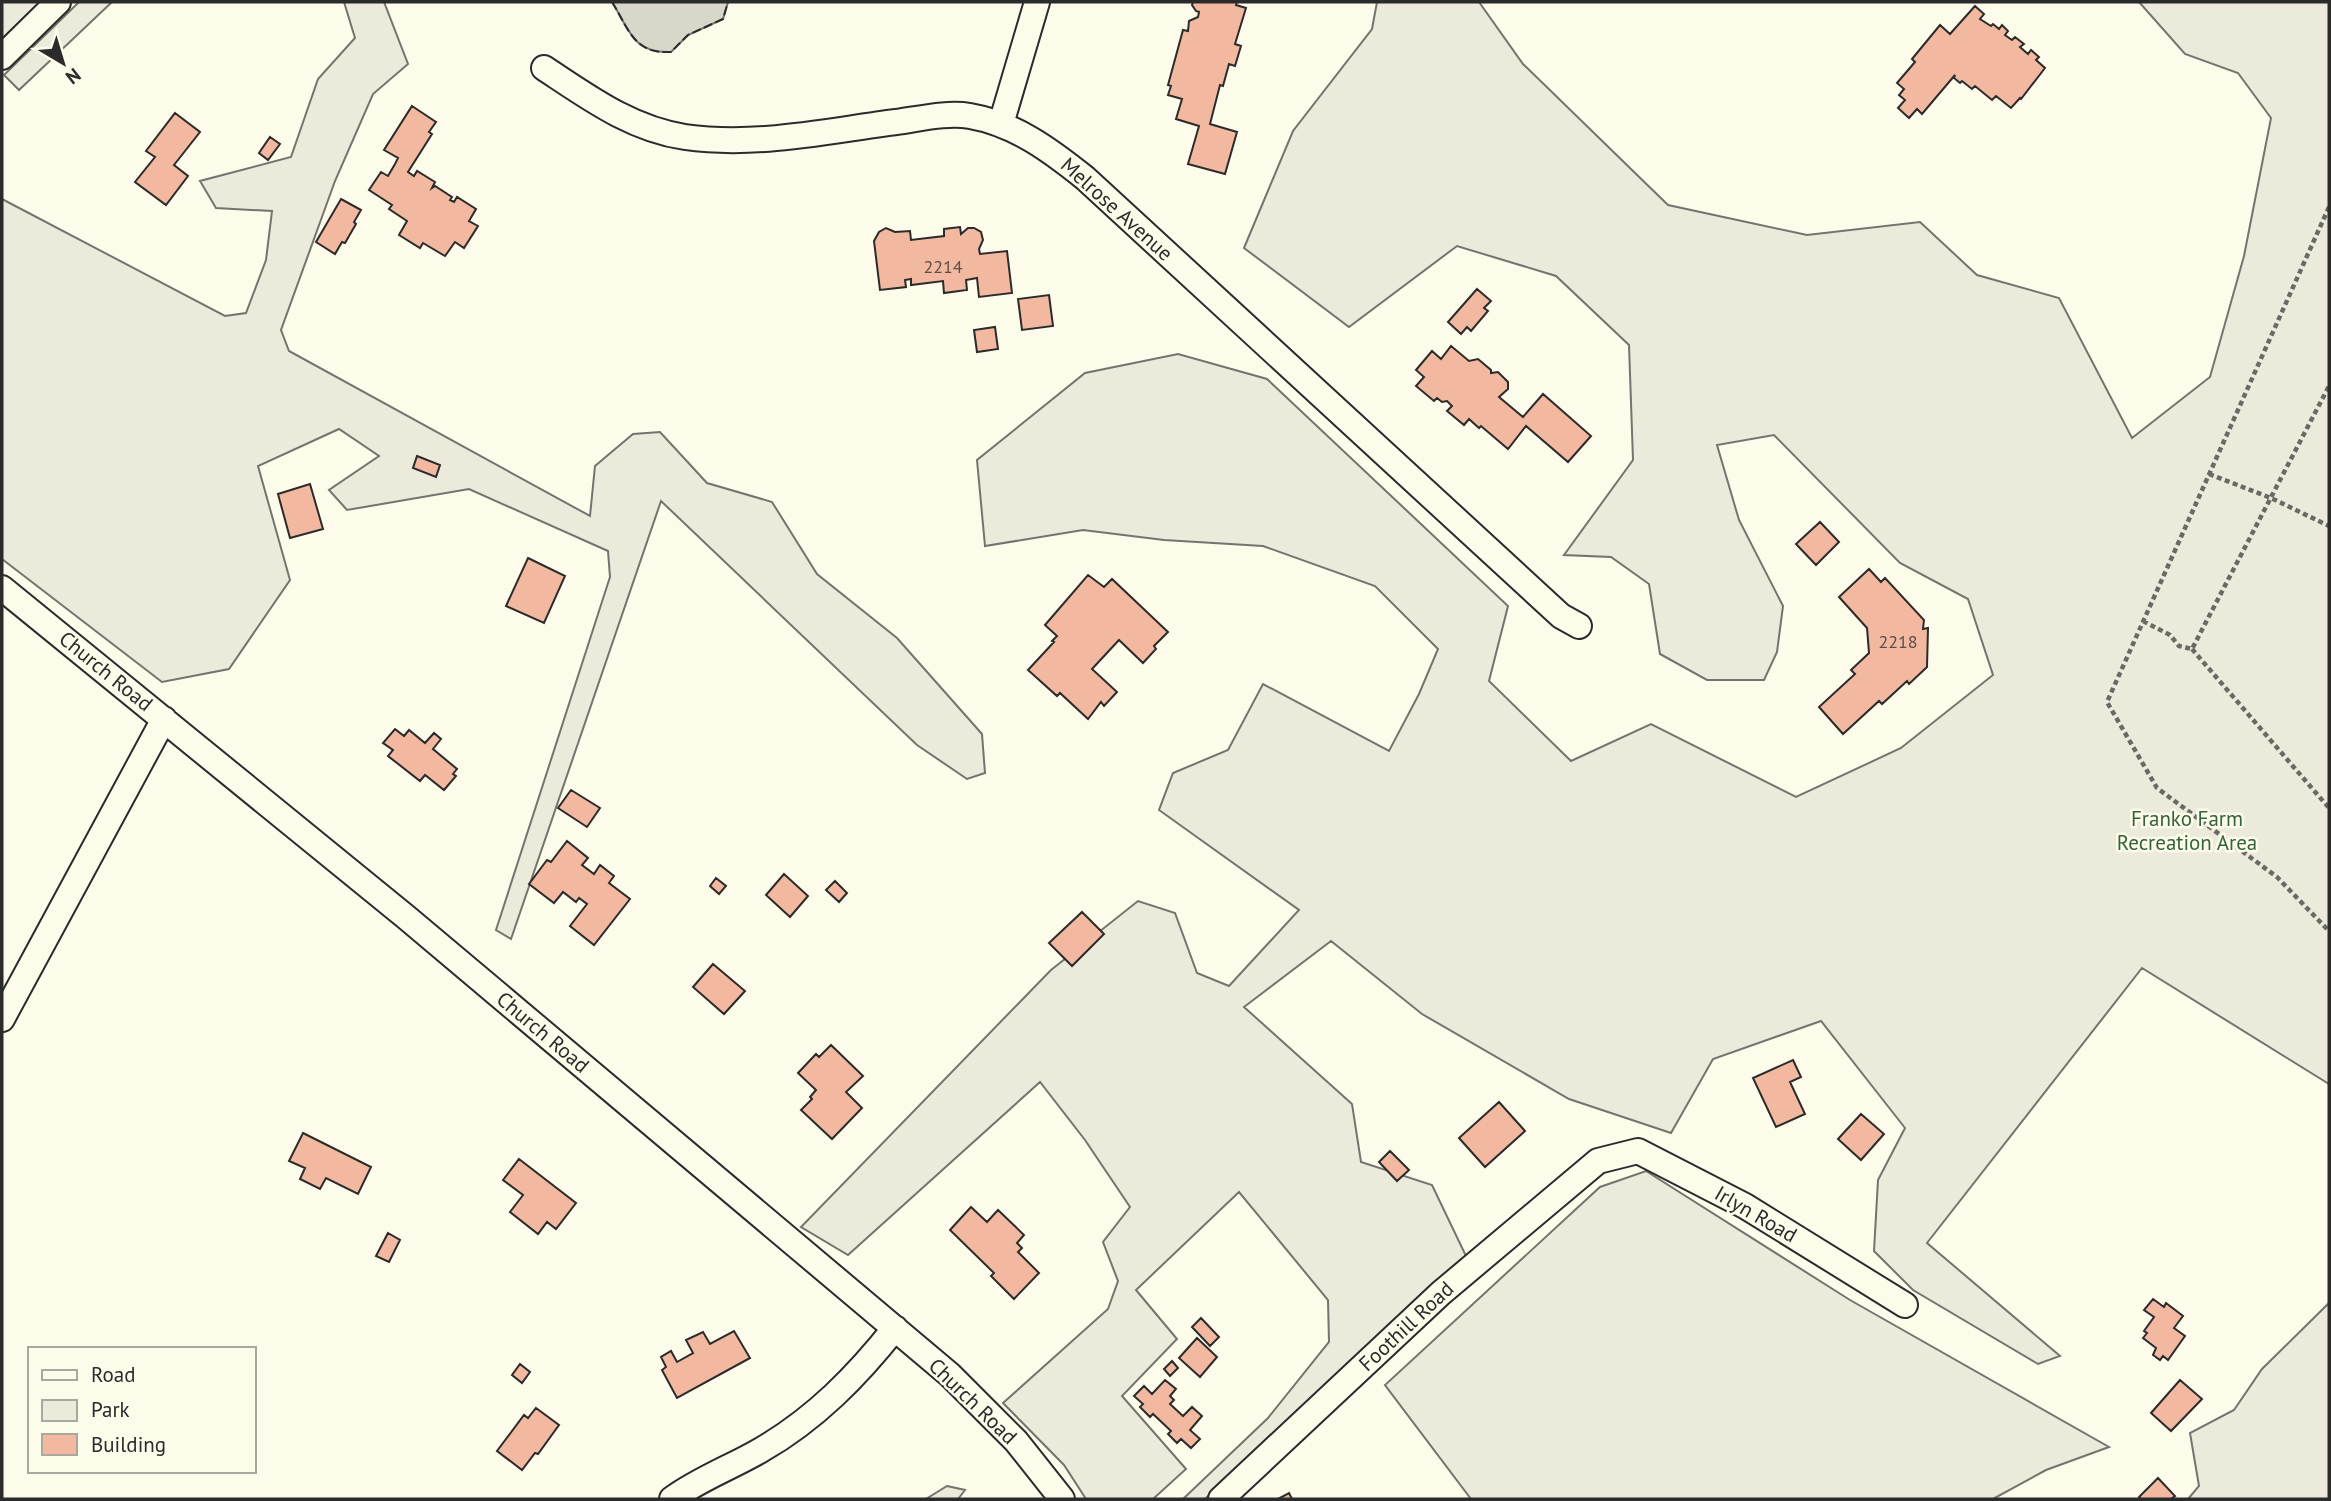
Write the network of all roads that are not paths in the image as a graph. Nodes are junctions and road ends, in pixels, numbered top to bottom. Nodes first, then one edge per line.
1 (58, 2) edge
2 (1037, 2) edge
3 (2, 57) edge
4 (544, 68) dead end
5 (1001, 124) junction
6 (2, 588) edge
7 (1579, 626) dead end
8 (164, 719) junction
9 (2, 1019) edge
10 (1598, 1161) joint
11 (1905, 1306) dead end
12 (895, 1328) junction
13 (672, 1499) edge
14 (1062, 1499) edge
15 (1221, 1499) edge

1 - 3 street
2 - 5 street
4 - 5 street, Melrose Avenue
5 - 7 street, Melrose Avenue
6 - 8 street, Church Road
8 - 9 street
8 - 12 street, Church Road
10 - 11 street, Irlyn Road
10 - 15 street, Foothill Road
12 - 13 street
12 - 14 street, Church Road

